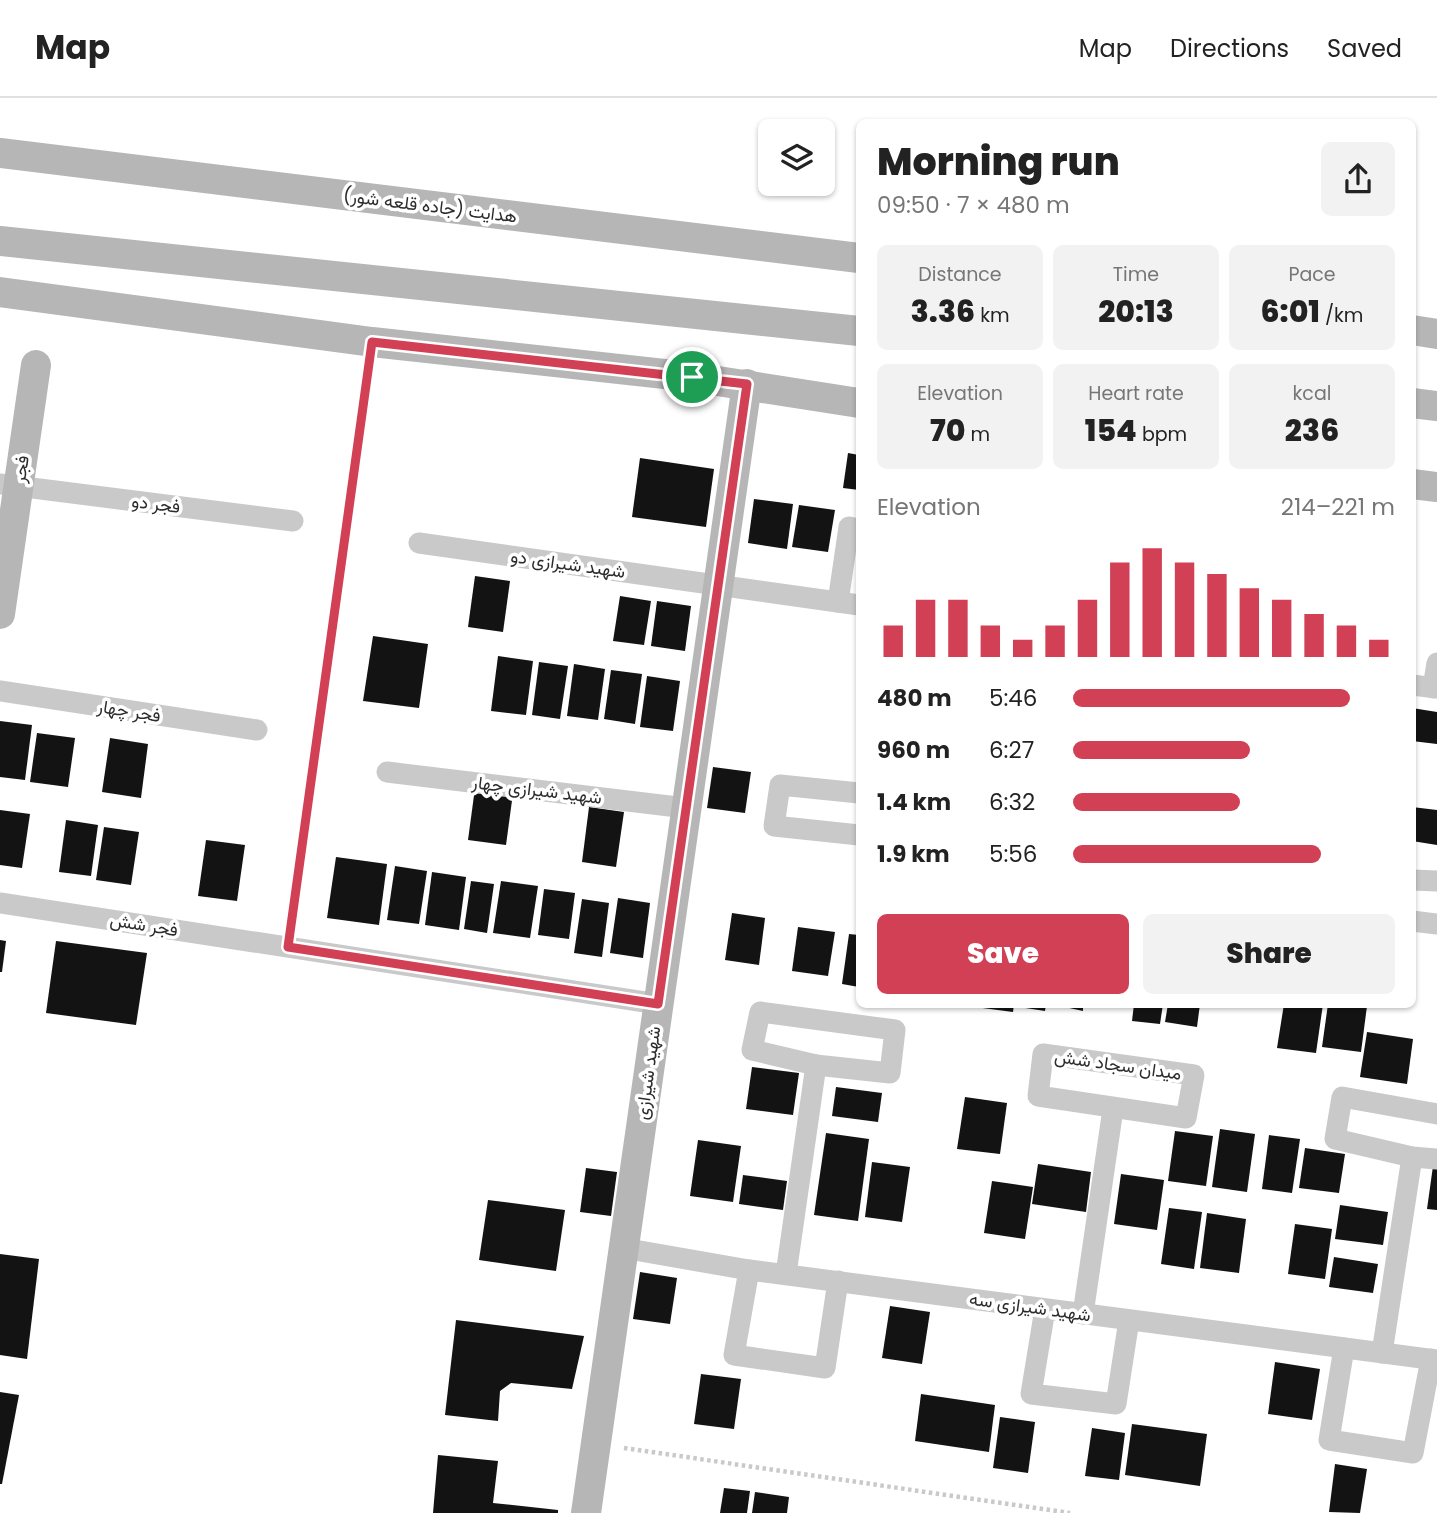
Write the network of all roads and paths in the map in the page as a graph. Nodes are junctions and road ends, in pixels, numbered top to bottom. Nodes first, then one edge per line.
1 (0, 153) edge
2 (0, 240) edge
3 (856, 258) edge
4 (0, 292) edge
5 (856, 331) edge
6 (1416, 331) edge
7 (1437, 334) edge
8 (372, 342) junction
9 (36, 365) dead end
10 (747, 384) junction
11 (856, 402) edge
12 (1416, 404) edge
13 (1437, 407) edge
14 (1416, 484) edge
15 (9, 486) edge
16 (1437, 487) edge
17 (293, 521) dead end
18 (856, 528) edge
19 (419, 543) dead end
20 (718, 584) junction
21 (838, 602) junction
22 (856, 605) edge
23 (0, 614) edge
24 (1437, 663) edge
25 (1428, 687) edge
26 (0, 691) edge
27 (257, 730) dead end
28 (387, 772) dead end
29 (856, 792) edge
30 (687, 808) junction
31 (856, 835) edge
32 (1416, 880) edge
33 (1437, 881) edge
34 (0, 904) edge
35 (1416, 921) edge
36 (1437, 924) edge
37 (288, 947) junction
38 (658, 1004) junction
39 (816, 1065) junction
40 (1113, 1109) junction
41 (1437, 1114) edge
42 (1412, 1157) junction
43 (1437, 1159) edge
44 (623, 1248) junction
45 (749, 1270) junction
46 (786, 1275) junction
47 (838, 1281) junction
48 (1045, 1309) junction
49 (1083, 1314) junction
50 (1129, 1320) junction
51 (1344, 1348) junction
52 (1382, 1353) junction
53 (1434, 1360) edge
54 (596, 1444) junction
55 (586, 1513) edge
56 (1070, 1513) edge

1 - 3 main road, هدایت (جاده قلعه شور)
2 - 5 main road
4 - 8 main road
6 - 7 main road
8 - 10 main road
8 - 37 path
9 - 15 main road, فجر
10 - 11 main road
10 - 20 main road, شهید شیرازی
12 - 13 main road
14 - 16 main road
15 - 17 street, فجر دو
15 - 23 main road, فجر
18 - 21 street
19 - 20 street, شهید شیرازی دو
20 - 21 street, شهید شیرازی دو
20 - 30 main road, شهید شیرازی
21 - 22 street, شهید شیرازی دو
24 - 25 street
26 - 27 street, فجر چهار
28 - 30 street, شهید شیرازی چهار
29 - 31 street
30 - 38 main road, شهید شیرازی
32 - 33 street
34 - 37 street, فجر شش
35 - 36 street
37 - 38 street, فجر شش
38 - 44 main road, شهید شیرازی
39 - 39 street
39 - 46 street
40 - 40 street, میدان سجاد شش
40 - 49 street
41 - 42 street
42 - 43 street
42 - 52 street
44 - 45 street, شهید شیرازی سه
44 - 54 main road, شهید شیرازی
45 - 46 street, شهید شیرازی سه
45 - 47 street
46 - 47 street, شهید شیرازی سه
47 - 48 street, شهید شیرازی سه
48 - 49 street, شهید شیرازی سه
48 - 50 street
49 - 50 street, شهید شیرازی سه
50 - 51 street, شهید شیرازی سه
51 - 52 street, شهید شیرازی سه
51 - 53 street
52 - 53 street, شهید شیرازی سه
54 - 55 main road, شهید شیرازی
54 - 56 path

